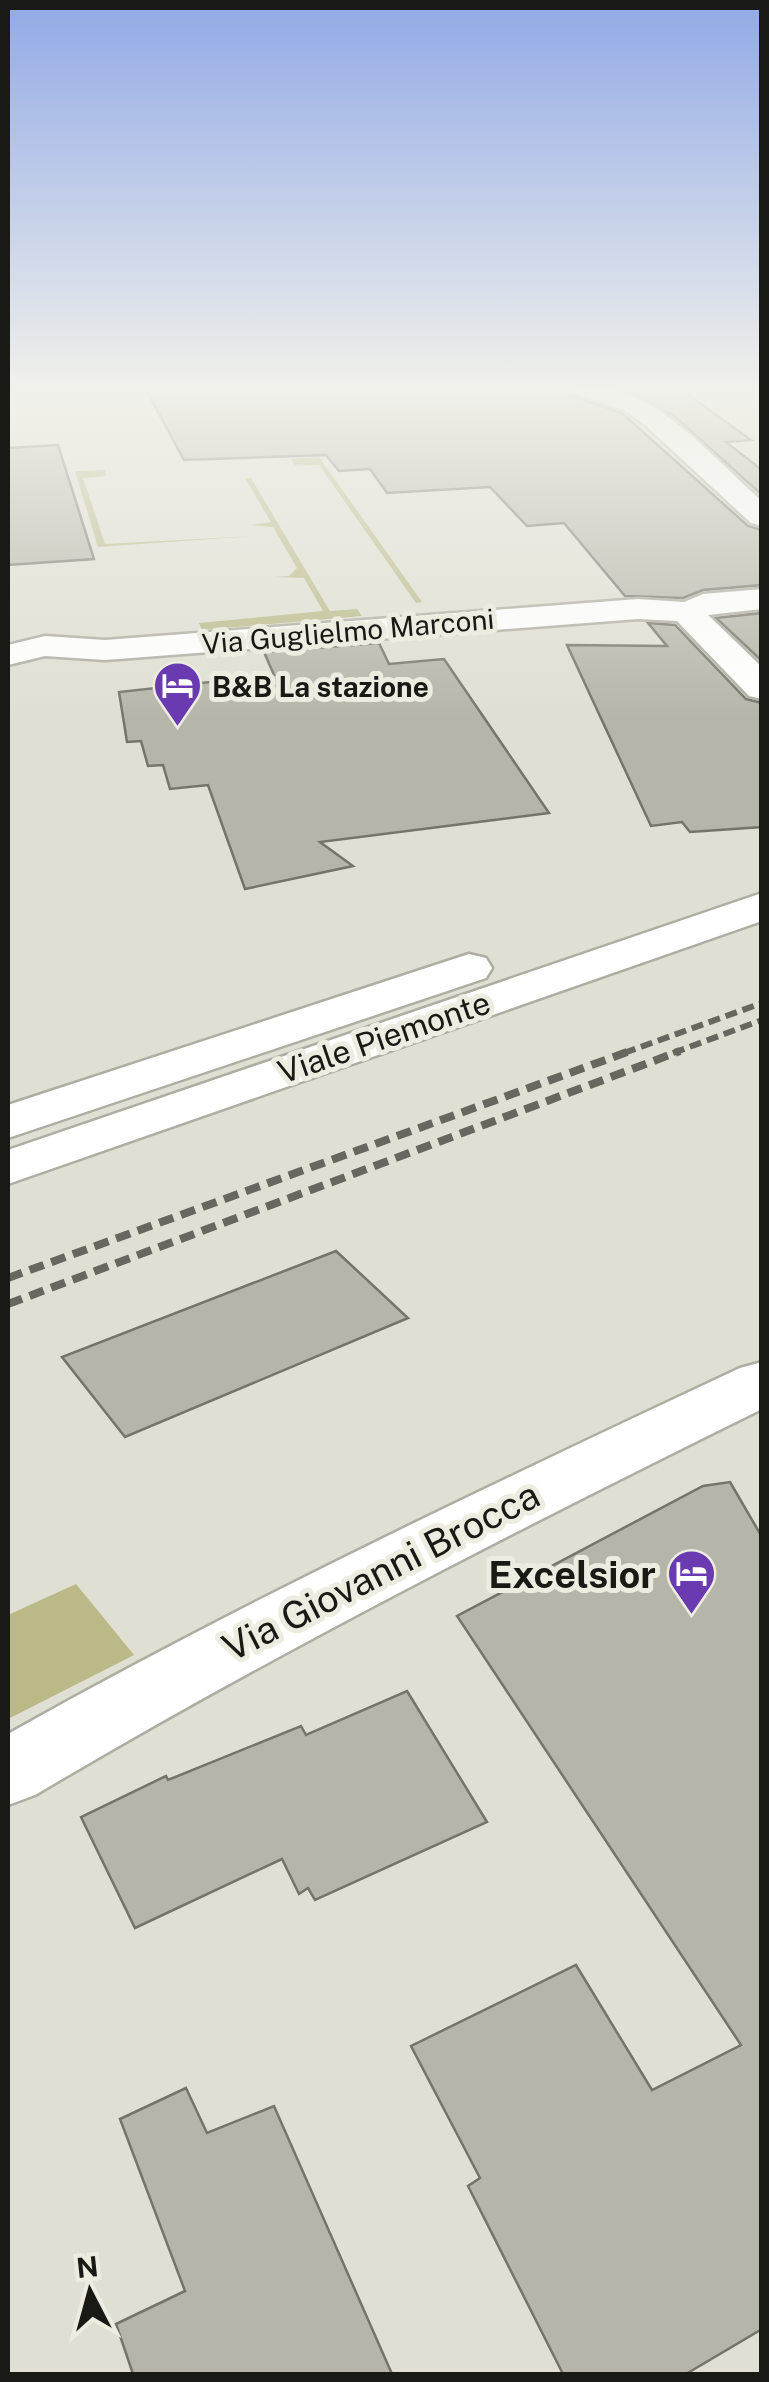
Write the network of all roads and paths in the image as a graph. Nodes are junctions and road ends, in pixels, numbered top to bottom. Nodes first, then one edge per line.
1 (739, 497) edge
2 (762, 518) edge
3 (762, 599) edge
4 (762, 615) edge
5 (692, 616) junction
6 (8, 638) edge
7 (44, 646) junction
8 (8, 655) edge
9 (762, 688) edge
10 (762, 871) edge
11 (762, 906) edge
12 (8, 1122) edge
13 (8, 1168) edge
14 (753, 1403) edge
15 (8, 1772) edge

1 - 2 street
3 - 5 street, Via Guglielmo Marconi
4 - 5 street, Via Guglielmo Marconi
5 - 7 street, Via Guglielmo Marconi
5 - 9 street
6 - 7 street
7 - 8 street, Via Guglielmo Marconi
10 - 12 street, Viale Piemonte
11 - 13 street, Viale Piemonte
14 - 15 street, Via Giovanni Brocca

